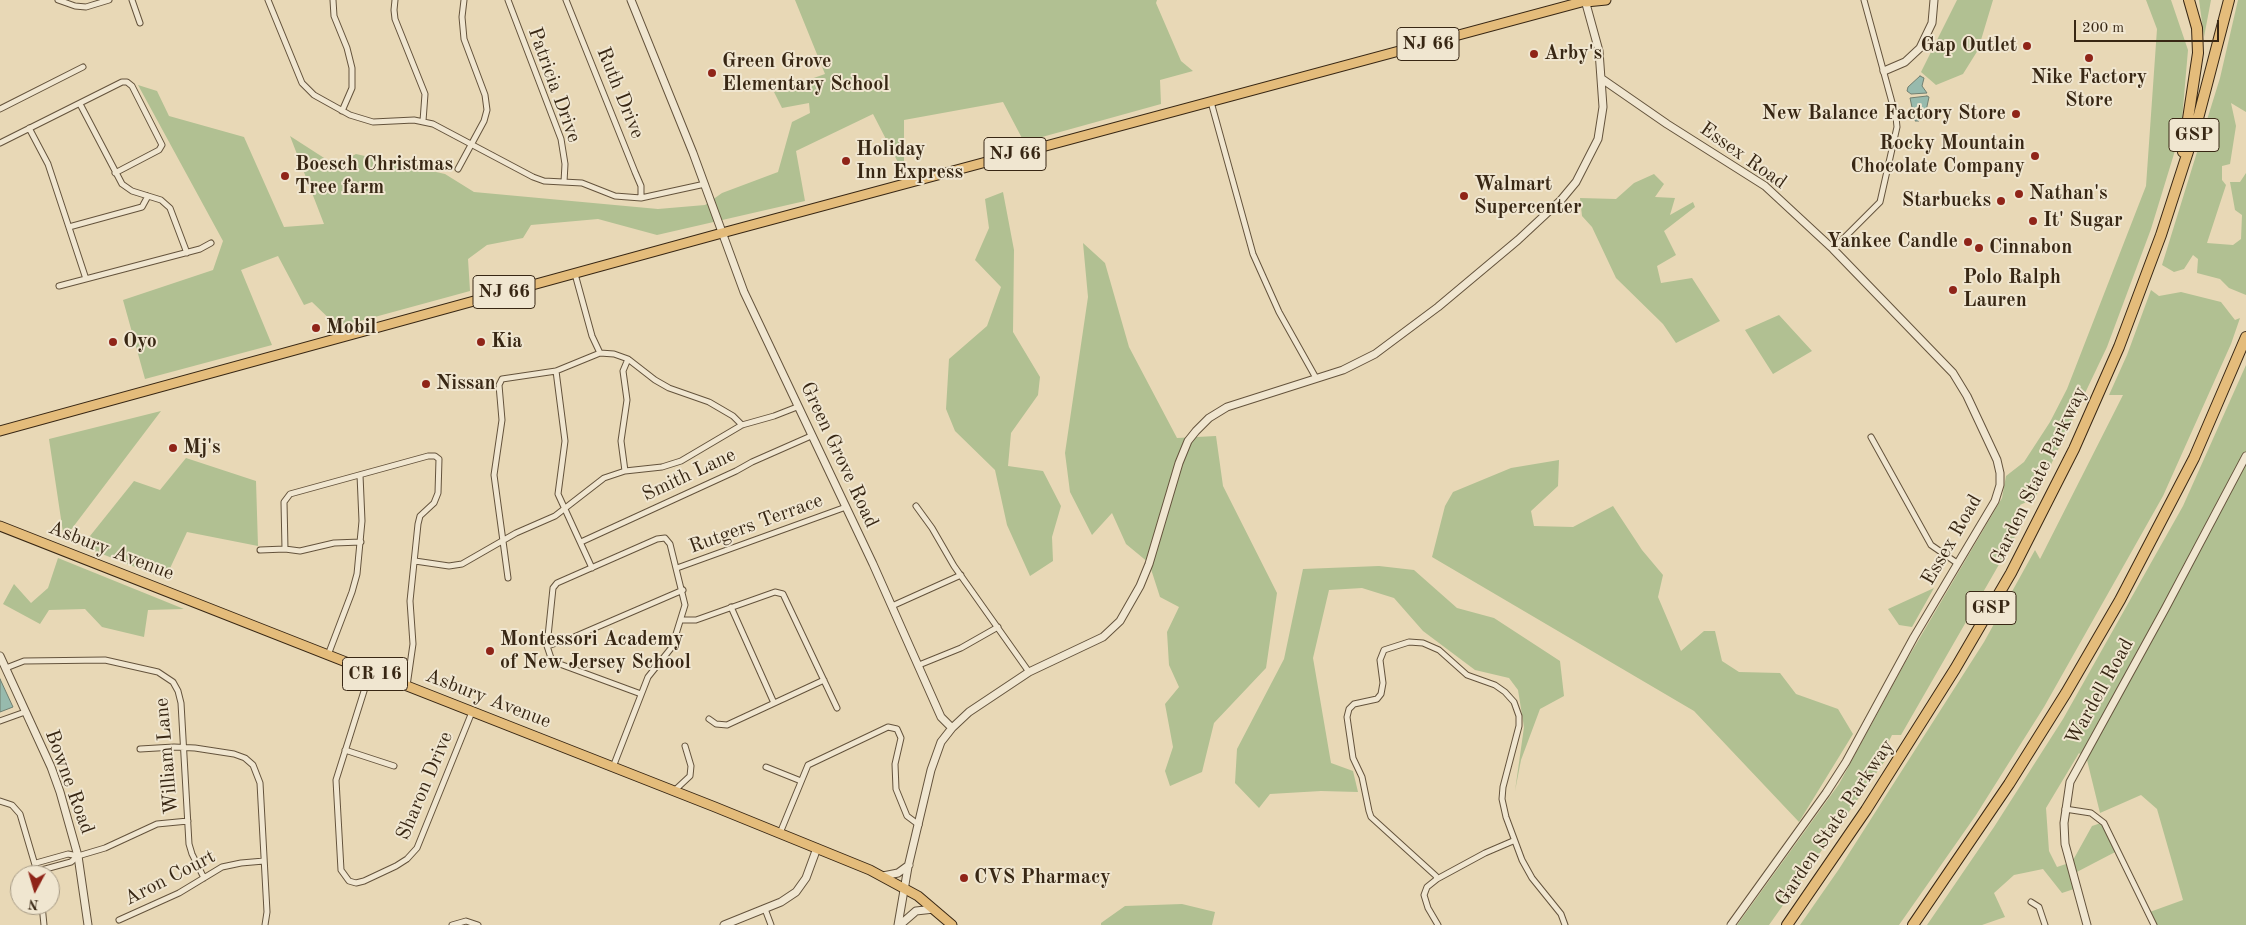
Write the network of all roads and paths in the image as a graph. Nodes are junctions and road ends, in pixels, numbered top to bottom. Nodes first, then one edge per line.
1 (58, 0) edge
2 (109, 0) edge
3 (132, 0) edge
4 (268, 0) edge
5 (333, 0) edge
6 (395, 0) edge
7 (464, 0) edge
8 (508, 0) edge
9 (566, 0) edge
10 (631, 0) edge
11 (1606, 0) edge
12 (1864, 0) edge
13 (1934, 0) edge
14 (2189, 0) edge
15 (2229, 0) edge
16 (1587, 1) edge
17 (140, 23) dead end
18 (83, 67) dead end
19 (1884, 71) junction
20 (1602, 79) junction
21 (1211, 102) junction
22 (80, 104) junction
23 (0, 108) edge
24 (342, 111) junction
25 (424, 121) junction
26 (30, 128) junction
27 (0, 142) edge
28 (471, 144) junction
29 (458, 169) dead end
30 (115, 173) junction
31 (564, 182) junction
32 (2179, 183) junction
33 (704, 184) junction
34 (148, 196) junction
35 (641, 198) junction
36 (69, 227) junction
37 (722, 233) junction
38 (211, 243) dead end
39 (1833, 249) junction
40 (187, 253) junction
41 (575, 274) junction
42 (86, 279) junction
43 (59, 286) dead end
44 (2246, 337) edge
45 (600, 353) junction
46 (628, 359) junction
47 (556, 370) junction
48 (1316, 378) junction
49 (797, 407) junction
50 (742, 424) junction
51 (0, 430) edge
52 (811, 436) junction
53 (1870, 438) dead end
54 (2246, 456) edge
55 (625, 471) junction
56 (360, 475) junction
57 (916, 506) dead end
58 (846, 507) junction
59 (565, 508) junction
60 (0, 526) edge
61 (504, 540) junction
62 (361, 542) junction
63 (581, 542) junction
64 (285, 549) junction
65 (260, 550) dead end
66 (414, 561) junction
67 (1957, 563) junction
68 (592, 568) junction
69 (677, 568) junction
70 (961, 575) junction
71 (508, 578) dead end
72 (682, 590) junction
73 (892, 606) junction
74 (731, 607) junction
75 (681, 620) junction
76 (998, 627) junction
77 (547, 646) junction
78 (328, 655) junction
79 (0, 656) edge
80 (919, 665) junction
81 (6, 668) junction
82 (370, 672) junction
83 (1029, 672) junction
84 (824, 680) junction
85 (407, 686) junction
86 (641, 694) junction
87 (774, 703) junction
88 (837, 708) dead end
89 (25, 712) junction
90 (472, 712) junction
91 (709, 719) dead end
92 (0, 721) edge
93 (952, 728) junction
94 (685, 746) dead end
95 (184, 747) junction
96 (140, 749) dead end
97 (345, 750) junction
98 (394, 766) dead end
99 (613, 767) junction
100 (766, 767) dead end
101 (800, 781) junction
102 (674, 791) junction
103 (0, 801) edge
104 (2065, 809) junction
105 (188, 821) junction
106 (919, 825) junction
107 (780, 833) junction
108 (1513, 841) junction
109 (817, 848) junction
110 (78, 856) junction
111 (264, 861) junction
112 (36, 862) junction
113 (37, 865) edge
114 (909, 865) junction
115 (60, 866) edge
116 (883, 876) junction
117 (204, 878) junction
118 (1437, 880) junction
119 (906, 888) junction
120 (2031, 902) dead end
121 (764, 908) junction
122 (934, 909) junction
123 (119, 920) dead end
124 (88, 925) edge
125 (265, 925) edge
126 (452, 925) edge
127 (478, 925) edge
128 (724, 925) edge
129 (771, 925) edge
130 (899, 925) edge
131 (952, 925) edge
132 (1438, 925) edge
133 (1565, 925) edge
134 (1731, 925) edge
135 (1787, 925) edge
136 (1914, 925) edge
137 (2045, 925) edge
138 (2087, 925) edge
139 (2154, 925) edge

1 - 2 street
3 - 17 street
4 - 24 street
5 - 24 street
6 - 25 street
7 - 28 street
8 - 31 street, Patricia Drive
9 - 35 street, Ruth Drive
10 - 33 street, Green Grove Road
11 - 16 main road, NJ 66
12 - 19 street
13 - 19 street
14 - 32 highway
15 - 32 highway, Garden State Parkway / GSP
16 - 20 street
16 - 21 main road, NJ 66
18 - 23 street
19 - 39 street
20 - 39 street, Essex Road
20 - 48 street
21 - 37 main road, NJ 66
21 - 48 street
22 - 26 street
22 - 30 street
22 - 30 street
24 - 25 street
25 - 28 street
26 - 27 street
26 - 36 street
28 - 29 street
28 - 31 street
30 - 34 street
31 - 35 street
32 - 135 highway, Garden State Parkway / GSP
33 - 35 street
33 - 37 street, Green Grove Road
34 - 36 street
34 - 40 street
36 - 42 street
37 - 41 main road, NJ 66
37 - 49 street, Green Grove Road
38 - 40 street
39 - 67 street, Essex Road
40 - 42 street
41 - 45 street
41 - 51 main road, NJ 66
42 - 43 street
44 - 136 highway
45 - 46 street
45 - 47 street
46 - 50 street
46 - 55 street
47 - 59 street
47 - 61 street
48 - 83 street
49 - 50 street
49 - 52 street, Green Grove Road
50 - 55 street
52 - 58 street, Green Grove Road
52 - 63 street, Smith Lane
53 - 67 street
54 - 104 street, Wardell Road
55 - 59 street
56 - 62 street
56 - 64 street
56 - 66 street
57 - 70 street
58 - 69 street, Rutgers Terrace
58 - 73 street, Green Grove Road
59 - 61 street
59 - 63 street
60 - 78 main road, Asbury Avenue / CR 16
61 - 66 street
61 - 71 street
62 - 64 street
62 - 78 street
63 - 68 street
64 - 65 street
66 - 85 street
67 - 134 street, Essex Road
68 - 69 street
68 - 77 street
69 - 72 street
70 - 73 street
70 - 76 street
72 - 75 street
72 - 77 street
73 - 80 street, Green Grove Road
74 - 75 street
74 - 84 street
74 - 87 street
75 - 86 street
76 - 80 street
76 - 83 street
77 - 86 street
78 - 82 main road, Asbury Avenue / CR 16
79 - 81 street, Bowne Road
80 - 93 street, Green Grove Road
81 - 89 street, Bowne Road
81 - 95 street, William Lane
82 - 85 main road, Asbury Avenue / CR 16
82 - 97 street, Sharon Drive
83 - 93 street
84 - 87 street
84 - 88 street
85 - 90 main road, Asbury Avenue / CR 16
86 - 99 street
87 - 91 street
89 - 92 street
89 - 110 street, Bowne Road
90 - 97 street, Sharon Drive
90 - 99 main road, Asbury Avenue / CR 16
93 - 106 street
94 - 102 street
95 - 96 street
95 - 105 street, William Lane
95 - 111 street
97 - 98 street
99 - 102 main road, Asbury Avenue / CR 16
100 - 101 street
101 - 106 street
101 - 107 street
102 - 107 main road, Asbury Avenue / CR 16
103 - 112 street
104 - 138 street, Wardell Road
104 - 139 street
105 - 110 street
105 - 117 street, William Lane
106 - 114 street
107 - 109 main road, Asbury Avenue / CR 16
108 - 118 street
108 - 118 street
108 - 133 street
109 - 116 main road, Asbury Avenue / CR 16
109 - 121 street
110 - 112 street
110 - 115 street
110 - 124 street, Bowne Road
111 - 117 street, Aron Court
111 - 125 street
112 - 113 street
114 - 116 street
114 - 119 street
116 - 119 main road, Asbury Avenue / CR 16
117 - 123 street, Aron Court
118 - 132 street
119 - 122 main road, Asbury Avenue / CR 16
119 - 130 street
120 - 137 street
121 - 128 street
121 - 129 street
122 - 130 street
122 - 131 main road, Asbury Avenue / CR 16
126 - 127 street

